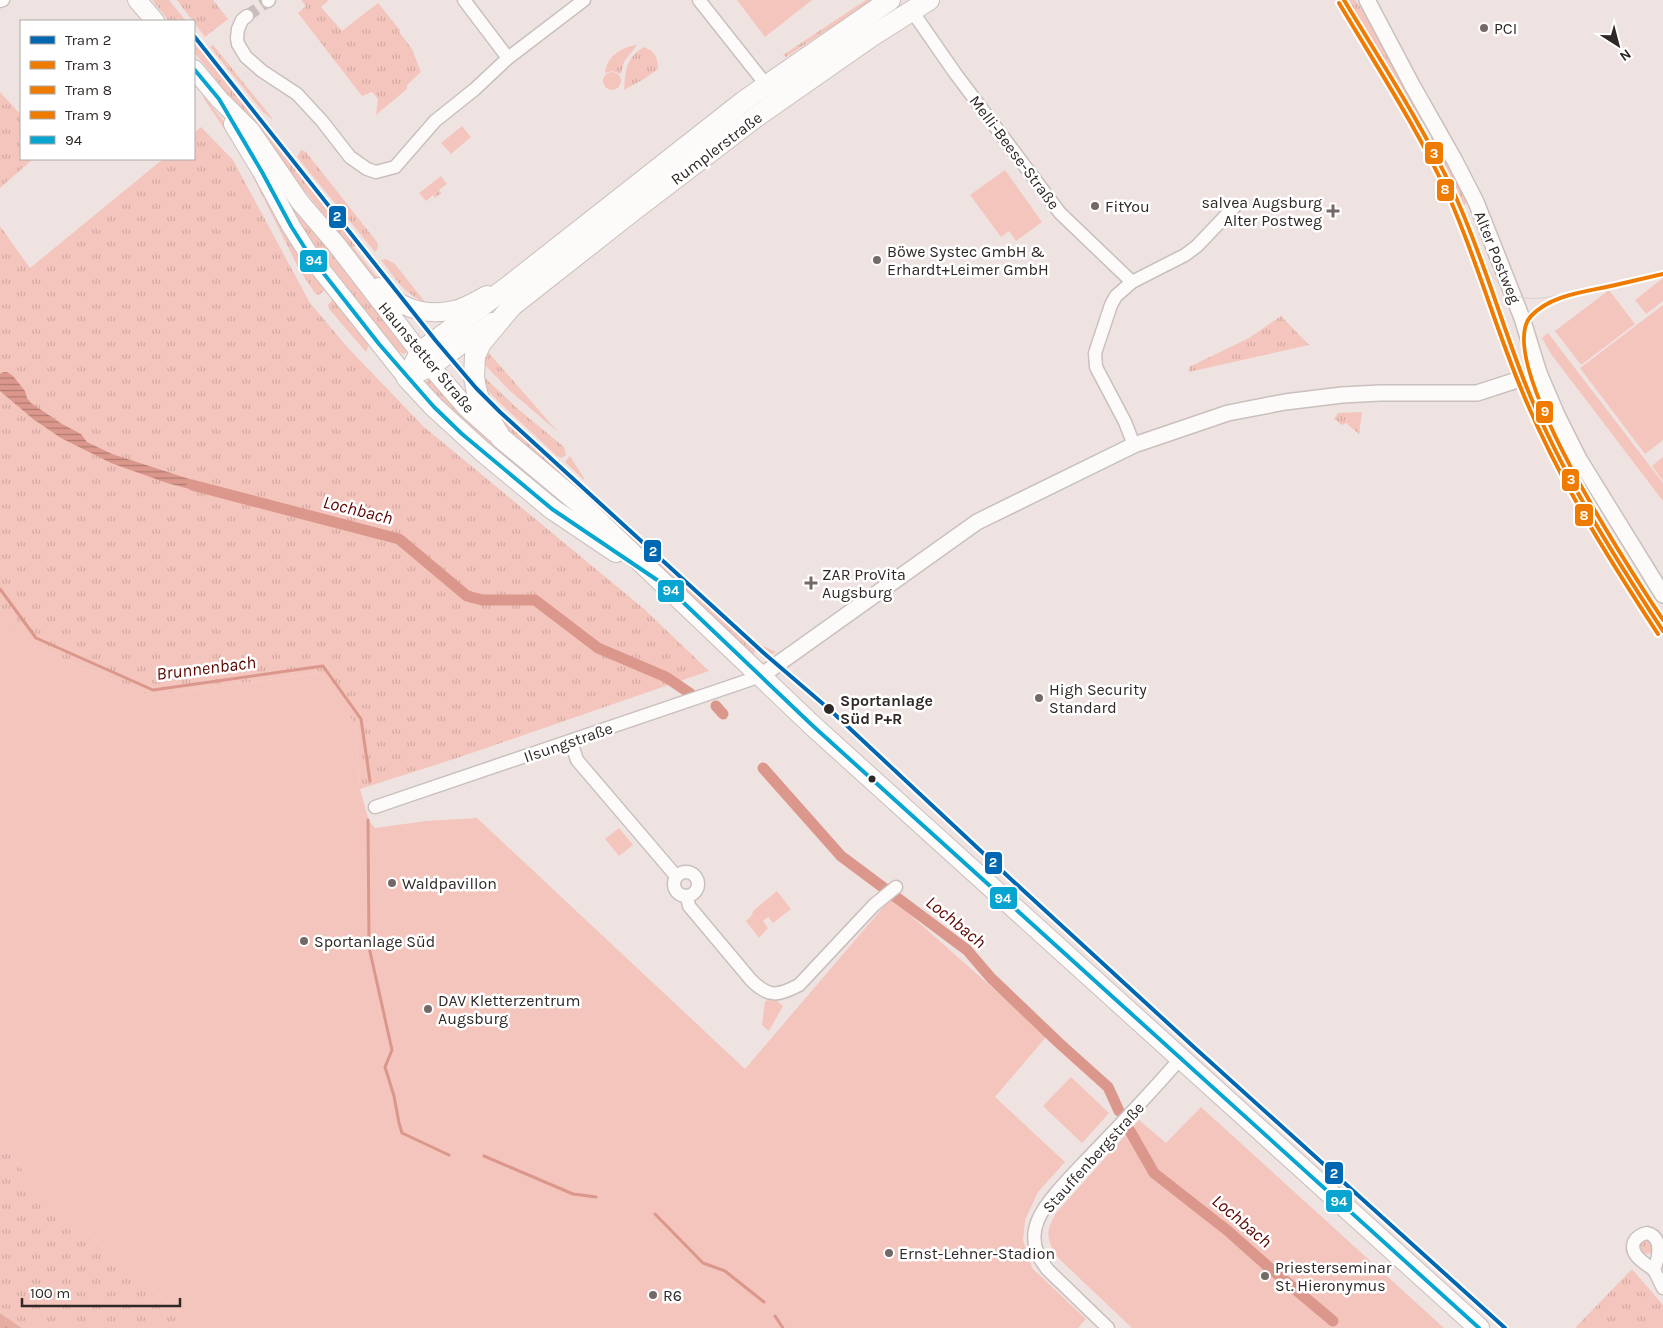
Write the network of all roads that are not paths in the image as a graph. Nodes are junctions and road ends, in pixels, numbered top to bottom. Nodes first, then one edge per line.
1 (137, 0) edge
2 (464, 0) edge
3 (584, 0) edge
4 (699, 0) edge
5 (890, 0) edge
6 (1367, 0) edge
7 (920, 5) edge
8 (247, 16) tunnel mouth
9 (154, 20) edge
10 (508, 58) junction
11 (195, 70) edge
12 (766, 85) junction
13 (219, 99) junction
14 (778, 101) junction
15 (1235, 206) dead end
16 (336, 244) junction
17 (1132, 282) junction
18 (510, 284) junction
19 (512, 306) junction
20 (426, 360) junction
21 (1539, 373) junction
22 (407, 378) junction
23 (501, 438) junction
24 (1134, 445) junction
25 (666, 586) junction
26 (1663, 595) edge
27 (761, 676) junction
28 (571, 741) junction
29 (375, 806) dead end
30 (676, 876) junction
31 (892, 890) dead end
32 (687, 896) junction
33 (1180, 1059) junction
34 (1654, 1270) dead end
35 (1663, 1288) edge
36 (1108, 1328) edge
37 (1479, 1328) edge

1 - 9 main road
2 - 10 street
3 - 10 street
4 - 12 street
5 - 12 main road, Rumplerstraße
6 - 21 street, Alter Postweg
7 - 14 main road, Rumplerstraße
7 - 17 street, Melli-Beese-Straße
8 - 10 street
11 - 13 main road, Haunstetter Straße
12 - 14 street
12 - 18 main road, Rumplerstraße
13 - 16 main road, Haunstetter Straße
13 - 22 main road, Haunstetter Straße
14 - 19 main road, Rumplerstraße
15 - 17 street
16 - 18 main road, Rumplerstraße
16 - 20 main road, Haunstetter Straße
17 - 24 street
18 - 20 main road, Rumplerstraße
19 - 20 main road, Rumplerstraße
19 - 23 main road, Rumplerstraße
20 - 22 main road, Rumplerstraße
20 - 23 main road, Haunstetter Straße
21 - 24 street
21 - 26 street, Alter Postweg
22 - 25 main road, Haunstetter Straße
23 - 25 main road, Haunstetter Straße
24 - 27 street
25 - 27 main road, Haunstetter Straße
27 - 28 street, Ilsungstraße
27 - 33 main road, Haunstetter Straße
28 - 29 street, Ilsungstraße
28 - 30 street
30 - 32 street
30 - 32 street
31 - 32 street
33 - 36 street, Stauffenbergstraße
33 - 37 main road, Haunstetter Straße
34 - 35 street

